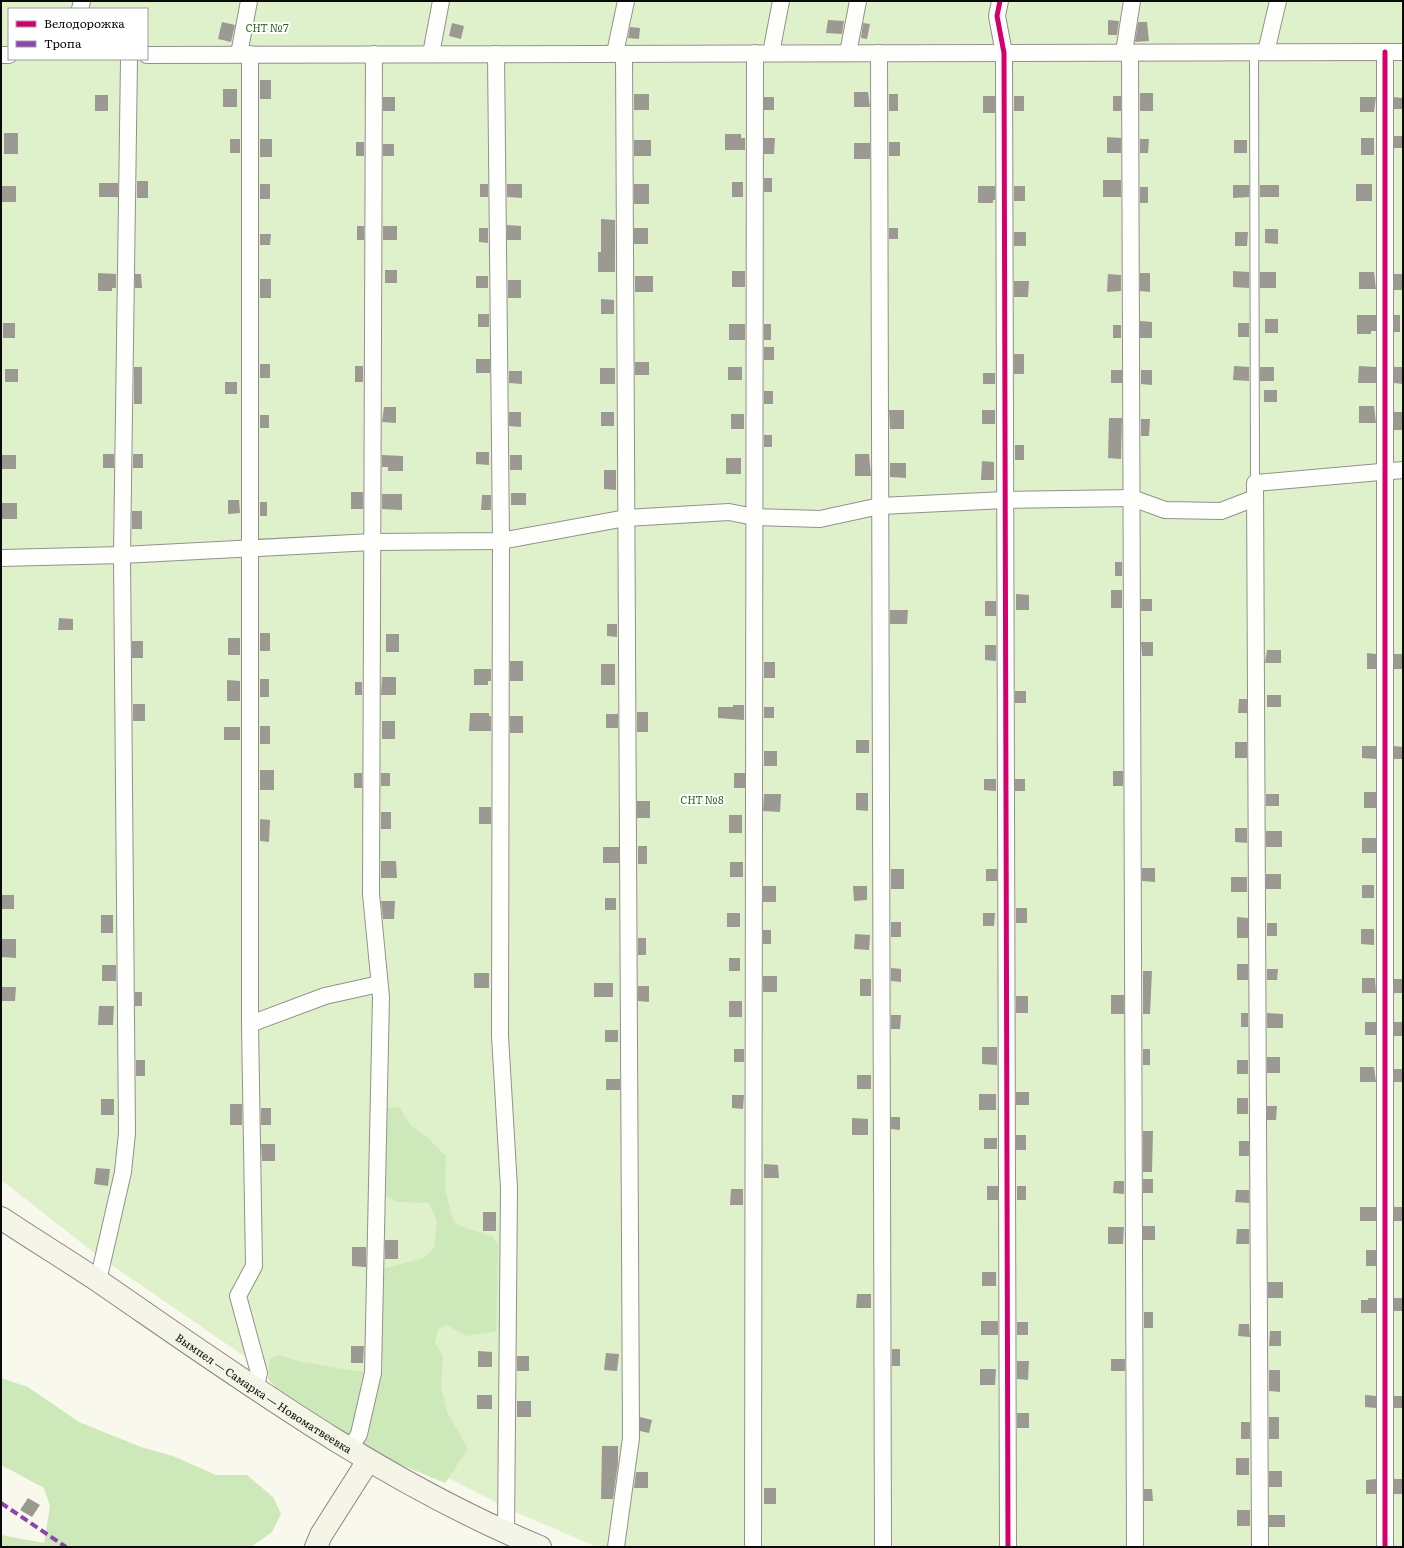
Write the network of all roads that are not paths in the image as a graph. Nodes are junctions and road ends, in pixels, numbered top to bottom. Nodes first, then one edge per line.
1 (249, 1) edge
2 (441, 1) edge
3 (626, 1) edge
4 (781, 1) edge
5 (858, 1) edge
6 (1000, 1) edge
7 (1132, 1) edge
8 (1278, 1) edge
9 (1127, 52) junction
10 (1260, 52) junction
11 (1385, 52) junction
12 (1403, 52) edge
13 (755, 53) junction
14 (771, 53) junction
15 (848, 53) junction
16 (879, 53) junction
17 (1004, 53) junction
18 (244, 54) junction
19 (374, 54) junction
20 (431, 54) junction
21 (496, 54) junction
22 (620, 54) junction
23 (148, 55) edge
24 (128, 60) edge
25 (1386, 470) junction
26 (1403, 470) edge
27 (1255, 490) junction
28 (1132, 498) junction
29 (1005, 500) junction
30 (880, 506) junction
31 (754, 517) junction
32 (626, 518) junction
33 (501, 541) junction
34 (372, 542) junction
35 (251, 548) junction
36 (122, 555) junction
37 (1, 558) edge
38 (379, 984) junction
39 (250, 1024) junction
40 (1, 1218) edge
41 (98, 1282) junction
42 (255, 1389) junction
43 (350, 1449) junction
44 (368, 1461) junction
45 (506, 1533) junction
46 (316, 1547) edge
47 (540, 1547) edge
48 (616, 1547) edge
49 (753, 1547) edge
50 (883, 1547) edge
51 (1008, 1547) edge
52 (1135, 1547) edge
53 (1260, 1547) edge
54 (1385, 1547) edge

1 - 18 street
2 - 20 street
3 - 22 street
4 - 14 street
5 - 15 street
6 - 17 street
7 - 9 street
8 - 10 street
9 - 10 street
9 - 17 street
9 - 28 street
10 - 11 street
10 - 27 lane
11 - 12 street
11 - 25 street
13 - 14 street
13 - 22 street
13 - 31 street
14 - 15 street
15 - 16 street
16 - 17 street
16 - 30 street
17 - 29 street
18 - 19 street
18 - 23 street
18 - 35 street
19 - 20 street
19 - 34 street
20 - 21 street
21 - 22 street
21 - 33 street
22 - 32 street
24 - 36 street
25 - 26 street
25 - 27 street
25 - 54 street
27 - 28 street
27 - 53 street
28 - 29 street
28 - 52 street
29 - 30 street
29 - 51 street
30 - 31 street
30 - 50 street
31 - 32 street
31 - 49 street
32 - 33 street
32 - 48 street
33 - 34 street
33 - 45 street
34 - 35 street
34 - 38 street
35 - 36 street
35 - 39 street
36 - 37 street
36 - 41 street
38 - 39 street
38 - 43 street
39 - 42 street
40 - 41 main road, Вымпел — Самарка — Новоматвеевка
41 - 42 main road, Вымпел — Самарка — Новоматвеевка
42 - 43 main road, Вымпел — Самарка — Новоматвеевка
43 - 44 main road, Вымпел — Самарка — Новоматвеевка
44 - 45 main road, Вымпел — Самарка — Новоматвеевка
44 - 46 main road
45 - 47 main road, Вымпел — Самарка — Новоматвеевка

